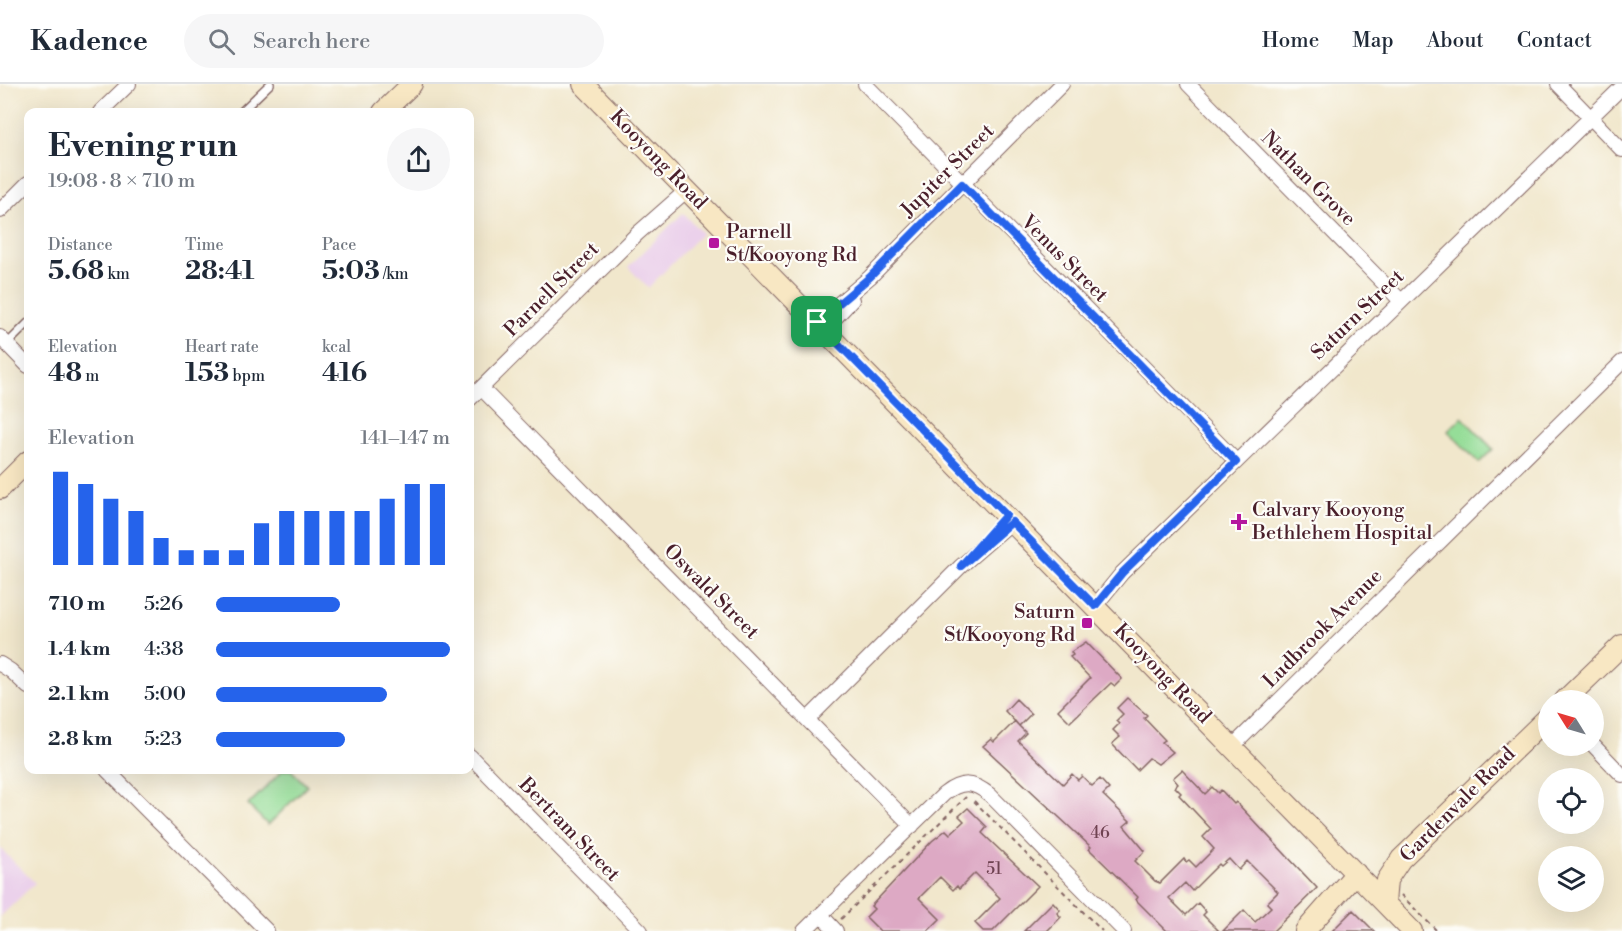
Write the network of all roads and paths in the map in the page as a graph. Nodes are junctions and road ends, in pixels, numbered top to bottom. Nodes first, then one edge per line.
1 (129, 84) edge
2 (270, 84) edge
3 (412, 84) edge
4 (583, 84) edge
5 (865, 84) edge
6 (1067, 84) edge
7 (1188, 84) edge
8 (1558, 84) edge
9 (1622, 87) edge
10 (1058, 89) edge
11 (104, 108) edge
12 (246, 108) edge
13 (387, 108) edge
14 (1591, 117) junction
15 (1622, 150) edge
16 (962, 184) junction
17 (24, 187) edge
18 (684, 187) junction
19 (0, 211) edge
20 (1401, 301) junction
21 (24, 326) edge
22 (821, 326) junction
23 (4, 340) edge
24 (24, 362) edge
25 (1622, 362) edge
26 (481, 388) junction
27 (474, 395) edge
28 (1236, 462) junction
29 (24, 465) edge
30 (0, 489) edge
31 (1009, 518) junction
32 (1092, 603) junction
33 (1622, 645) edge
34 (0, 664) edge
35 (24, 683) edge
36 (1575, 690) edge
37 (809, 718) junction
38 (1538, 727) edge
39 (1232, 747) junction
40 (1604, 756) edge
41 (474, 760) edge
42 (111, 774) edge
43 (1622, 775) edge
44 (912, 826) junction
45 (1360, 877) junction
46 (1393, 898) junction
47 (820, 915) junction
48 (838, 926) edge
49 (267, 931) edge
50 (641, 931) edge
51 (804, 931) edge
52 (1102, 931) edge
53 (1124, 931) edge
54 (1305, 931) edge
55 (1412, 931) edge
56 (1437, 931) edge

1 - 11 street
2 - 12 lane
3 - 13 street
4 - 18 street, Kooyong Road
5 - 16 street, Venus Street
6 - 10 street, Jupiter Street
7 - 20 street, Nathan Grove
8 - 14 street
9 - 14 street, Saturn Street
10 - 16 street, Jupiter Street
14 - 15 street
14 - 20 street, Saturn Street
16 - 22 street, Jupiter Street
16 - 28 street, Venus Street
17 - 19 street
18 - 22 street, Kooyong Road
18 - 26 street, Parnell Street
20 - 28 street, Saturn Street
21 - 23 lane
22 - 31 street, Kooyong Road
23 - 24 street
25 - 39 street, Ludbrook Avenue
26 - 27 street, Parnell Street
26 - 37 street, Oswald Street
28 - 32 street, Saturn Street
29 - 30 street
31 - 32 street, Kooyong Road
31 - 37 street
32 - 39 street, Kooyong Road
33 - 36 street
34 - 35 street
37 - 44 street, Oswald Street
38 - 46 street, Gardenvale Road
39 - 45 street, Kooyong Road
40 - 43 street
41 - 50 street, Bertram Street
42 - 49 street
44 - 47 street
44 - 53 street
45 - 46 street, Kooyong Road
45 - 54 street
46 - 55 street, Kooyong Road
46 - 56 path
47 - 48 street
47 - 51 street
48 - 52 path

